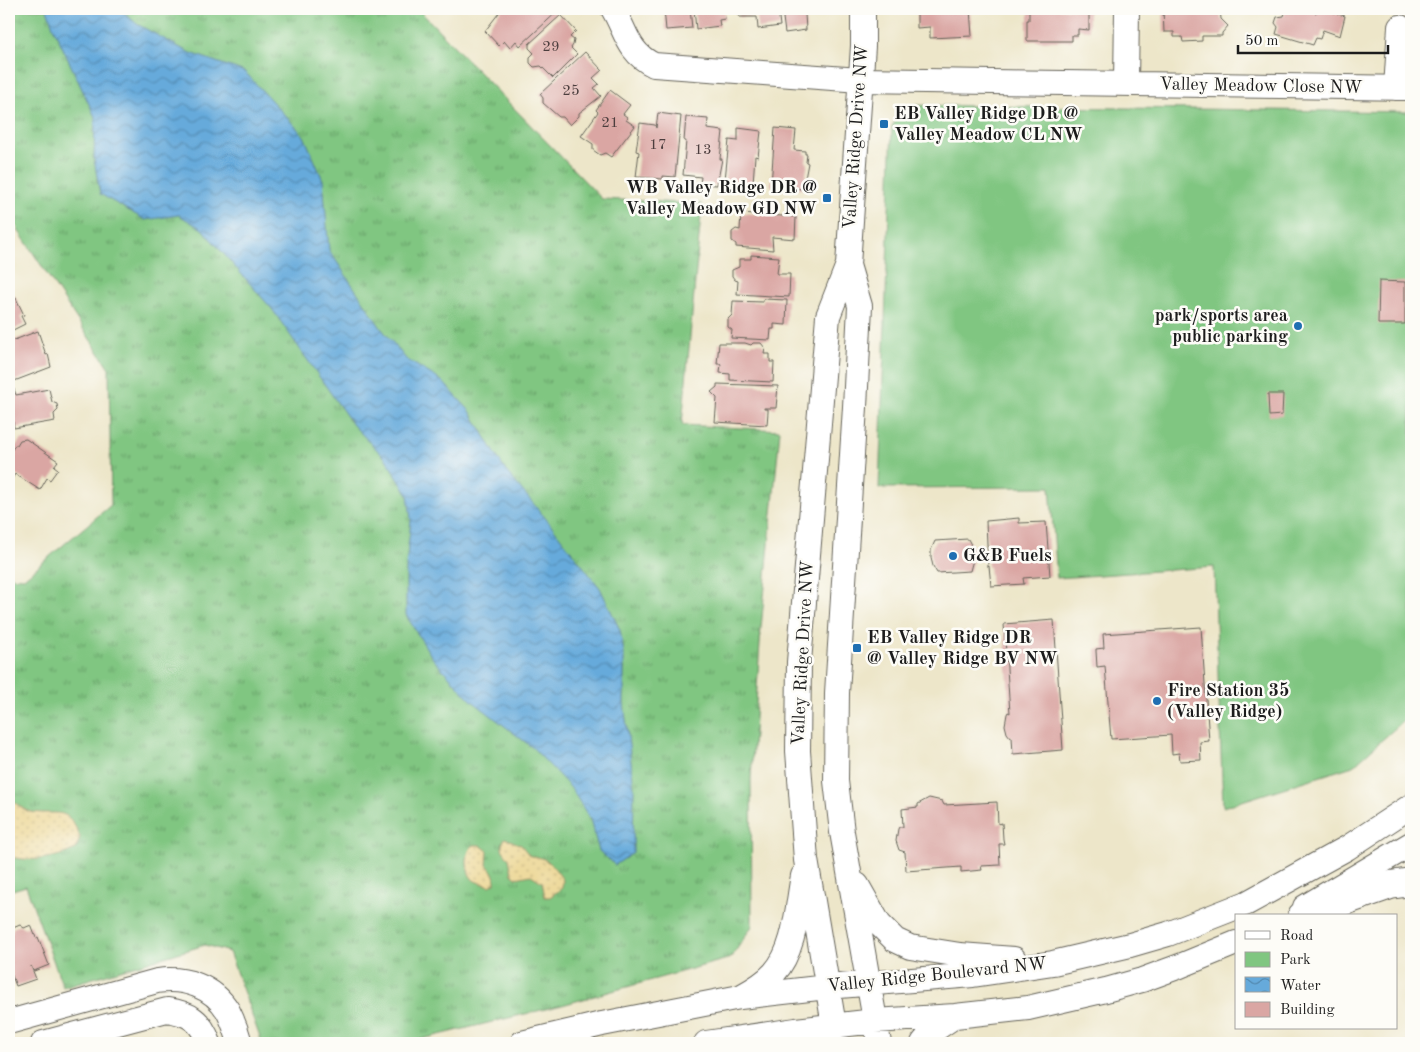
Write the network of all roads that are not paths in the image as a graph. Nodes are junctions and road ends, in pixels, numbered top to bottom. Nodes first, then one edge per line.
1 (613, 9) edge
2 (863, 9) edge
3 (1127, 9) edge
4 (1400, 28) dead end
5 (860, 80) junction
6 (1126, 84) junction
7 (1404, 88) edge
8 (848, 265) junction
9 (1411, 806) edge
10 (1411, 844) edge
11 (806, 860) junction
12 (848, 870) junction
13 (1411, 882) edge
14 (1293, 914) edge
15 (1308, 914) edge
16 (1235, 943) edge
17 (1053, 963) junction
18 (869, 983) junction
19 (199, 986) junction
20 (827, 987) junction
21 (740, 997) junction
22 (186, 1014) junction
23 (955, 1016) junction
24 (9, 1022) edge
25 (877, 1032) edge
26 (836, 1035) edge
27 (717, 1042) edge
28 (43, 1043) edge
29 (209, 1043) edge
30 (240, 1043) edge
31 (522, 1043) edge
32 (923, 1043) edge

1 - 5 street, Valley Meadow Close NW
2 - 5 street, Valley Ridge Drive NW
3 - 6 street
4 - 7 street, Valley Meadow Close NW
5 - 6 street, Valley Meadow Close NW
5 - 8 street, Valley Ridge Drive NW
6 - 7 street, Valley Meadow Close NW
8 - 11 street, Valley Ridge Drive NW
8 - 12 street, Valley Ridge Drive NW
9 - 17 street, Valley Ridge Boulevard NW
10 - 14 street
11 - 20 street, Valley Ridge Drive NW
11 - 21 street
12 - 17 street
12 - 18 street, Valley Ridge Drive NW
13 - 15 highway
16 - 23 street
17 - 18 street, Valley Ridge Boulevard NW
18 - 20 street, Valley Ridge Boulevard NW
18 - 25 street, Valley Ridge Drive NW
19 - 22 street
19 - 24 street
19 - 30 street
20 - 21 street, Valley Ridge Boulevard NW
20 - 26 street, Valley Ridge Drive NW
21 - 31 street, Valley Ridge Boulevard NW
22 - 28 street
22 - 29 street
23 - 25 street
23 - 32 street
25 - 26 street
26 - 27 street

